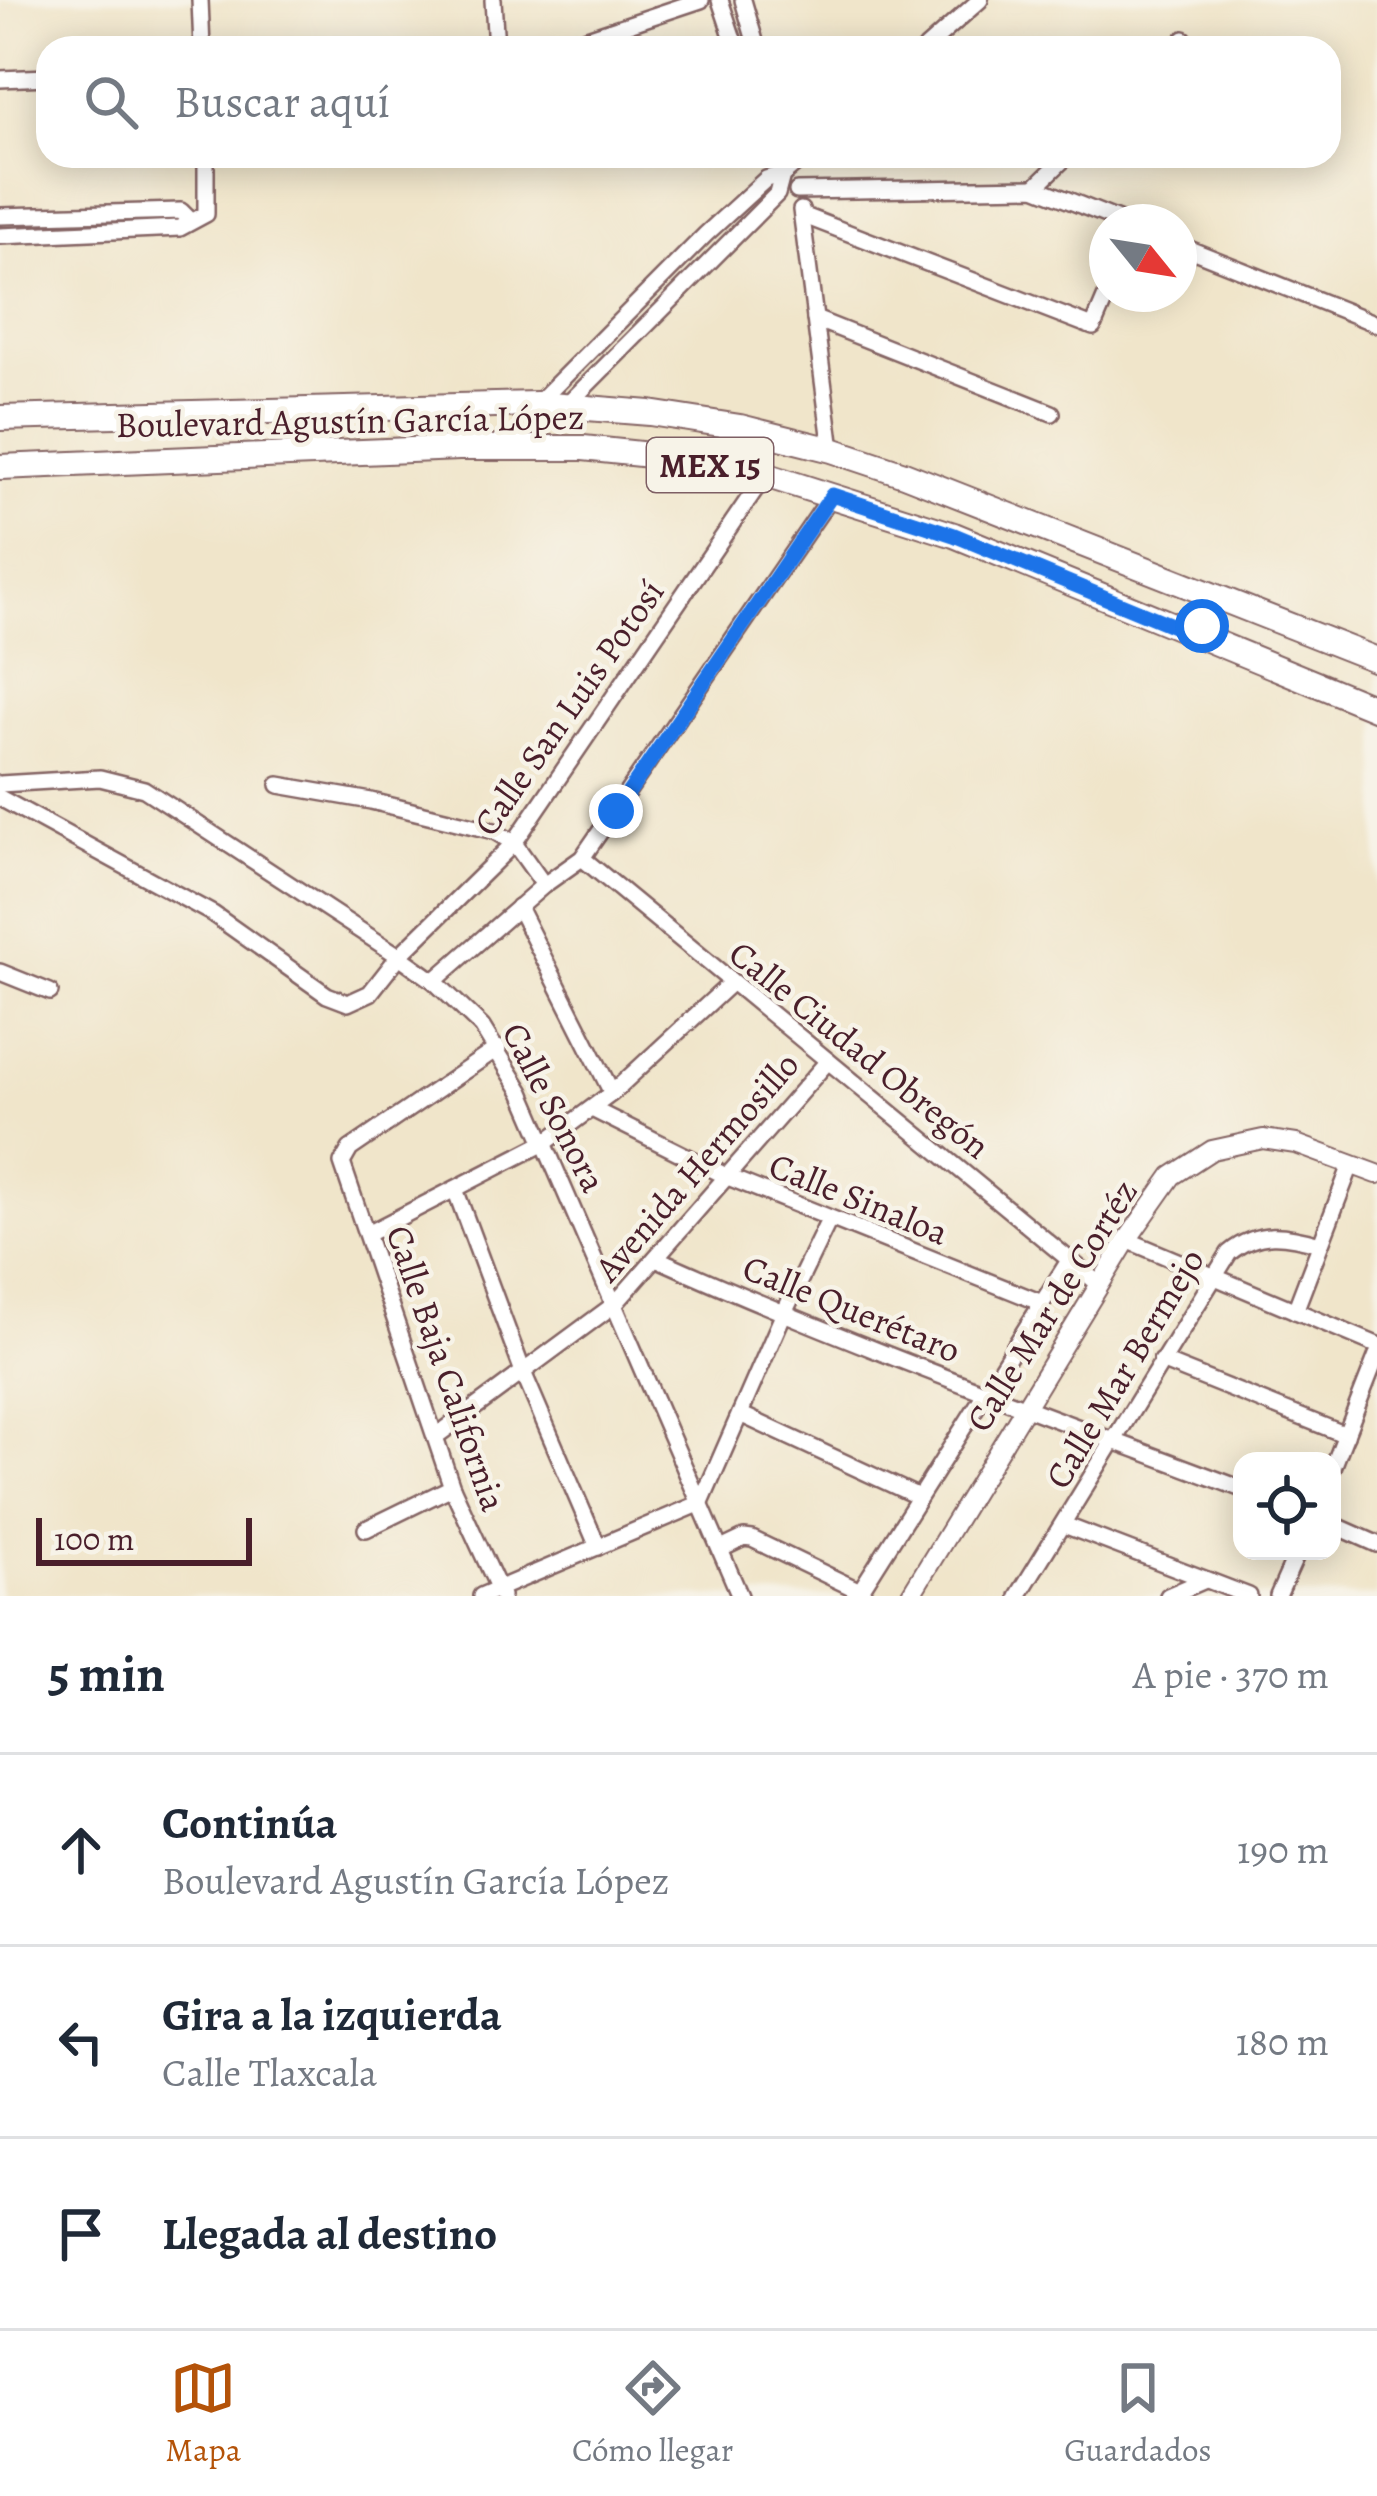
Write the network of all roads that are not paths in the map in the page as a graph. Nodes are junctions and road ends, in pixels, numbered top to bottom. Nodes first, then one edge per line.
1 (200, 0) edge
2 (493, 0) edge
3 (701, 0) edge
4 (720, 0) edge
5 (743, 0) edge
6 (980, 0) edge
7 (202, 36) edge
8 (495, 36) edge
9 (593, 36) edge
10 (732, 36) edge
11 (754, 36) edge
12 (940, 36) edge
13 (36, 78) edge
14 (0, 79) edge
15 (207, 168) edge
16 (782, 168) edge
17 (785, 168) edge
18 (787, 168) edge
19 (1055, 168) edge
20 (1035, 187) junction
21 (797, 191) junction
22 (1089, 208) edge
23 (802, 215) junction
24 (0, 216) edge
25 (190, 220) junction
26 (0, 236) edge
27 (1197, 251) edge
28 (680, 259) junction
29 (695, 274) junction
30 (1099, 312) edge
31 (815, 319) junction
32 (1377, 324) edge
33 (537, 404) junction
34 (566, 406) junction
35 (1052, 412) dead end
36 (0, 418) edge
37 (832, 450) junction
38 (0, 466) edge
39 (765, 475) junction
40 (832, 495) junction
41 (1278, 620) junction
42 (1198, 636) junction
43 (1377, 660) edge
44 (1377, 709) edge
45 (0, 784) edge
46 (279, 785) dead end
47 (0, 798) edge
48 (514, 843) junction
49 (583, 858) junction
50 (544, 885) junction
51 (518, 907) junction
52 (399, 956) junction
53 (0, 972) edge
54 (434, 981) junction
55 (732, 982) junction
56 (50, 992) dead end
57 (498, 1048) junction
58 (828, 1061) junction
59 (612, 1093) junction
60 (592, 1109) junction
61 (546, 1142) junction
62 (1351, 1165) junction
63 (1377, 1174) edge
64 (728, 1177) junction
65 (455, 1189) junction
66 (829, 1220) junction
67 (368, 1234) junction
68 (1126, 1240) junction
69 (1320, 1244) junction
70 (658, 1259) junction
71 (1070, 1259) junction
72 (1214, 1276) junction
73 (1100, 1285) junction
74 (1042, 1303) junction
75 (615, 1304) junction
76 (1295, 1311) junction
77 (783, 1315) junction
78 (1377, 1345) edge
79 (1377, 1355) edge
80 (1161, 1361) junction
81 (523, 1372) junction
82 (983, 1394) junction
83 (1024, 1409) junction
84 (740, 1414) junction
85 (1346, 1436) junction
86 (434, 1437) junction
87 (1115, 1441) junction
88 (1339, 1452) edge
89 (452, 1487) junction
90 (1233, 1487) edge
91 (919, 1497) junction
92 (701, 1503) junction
93 (1064, 1526) junction
94 (366, 1529) dead end
95 (1341, 1529) edge
96 (1377, 1544) edge
97 (598, 1546) junction
98 (721, 1549) junction
99 (1294, 1560) edge
100 (1205, 1580) junction
101 (500, 1592) edge
102 (859, 1593) edge
103 (482, 1596) edge
104 (740, 1596) edge
105 (910, 1596) edge
106 (1018, 1596) edge
107 (1168, 1596) edge
108 (1249, 1596) edge
109 (1278, 1596) edge

1 - 7 street
2 - 8 street
3 - 9 street
4 - 10 street
5 - 11 street
6 - 12 street
13 - 14 street
15 - 25 street
16 - 28 street
17 - 29 street
18 - 21 street
19 - 20 street
20 - 21 street
20 - 22 street
21 - 23 street
23 - 30 street
23 - 31 street
24 - 25 street
25 - 26 street
27 - 32 street
28 - 29 street
28 - 33 street
29 - 34 street
31 - 35 street
31 - 37 street
33 - 34 main road, Boulevard Agustín García López / MEX 15
33 - 36 main road, Boulevard Agustín García López / MEX 15
34 - 37 main road, Boulevard Agustín García López / MEX 15
37 - 41 main road, Boulevard Agustín García López / MEX 15
38 - 39 main road, Boulevard Agustín García López / MEX 15
39 - 40 main road, Boulevard Agustín García López / MEX 15
39 - 48 street, Calle San Luis Potosí
40 - 42 main road, Boulevard Agustín García López / MEX 15
40 - 49 street
41 - 42 main road
41 - 43 main road, Boulevard Agustín García López / MEX 15
42 - 44 main road, Boulevard Agustín García López / MEX 15
45 - 52 street, Calle Sonora
46 - 48 street
47 - 52 street, Calle San Luis Potosí
48 - 50 street
48 - 52 street, Calle San Luis Potosí
49 - 50 street
49 - 55 street, Calle Ciudad Obregón
50 - 51 street
51 - 54 street
51 - 59 street
52 - 54 street, Calle Sonora
53 - 56 street
54 - 57 street, Calle Sonora
55 - 58 street, Calle Ciudad Obregón
55 - 59 street
57 - 61 street, Calle Sonora
57 - 67 street, Calle Baja California
58 - 64 street, Avenida Hermosillo
58 - 71 street, Calle Ciudad Obregón
59 - 60 street
60 - 61 street
60 - 64 street, Calle Sinaloa
61 - 65 street
61 - 75 street, Calle Sonora
62 - 63 street, Calle Mar de Cortéz
62 - 68 street, Calle Mar de Cortéz
62 - 69 street
64 - 66 street, Calle Sinaloa
64 - 70 street, Avenida Hermosillo
65 - 67 street
65 - 81 street
66 - 74 street, Calle Sinaloa
66 - 77 street
67 - 86 street, Calle Baja California
68 - 72 street
68 - 73 street, Calle Mar de Cortéz
69 - 72 street, Calle Mar Bermejo
69 - 76 street
70 - 75 street, Avenida Hermosillo
70 - 77 street, Calle Querétaro
71 - 73 street, Calle Ciudad Obregón
71 - 74 street
72 - 76 street
72 - 80 street, Calle Mar Bermejo
73 - 83 street, Calle Mar de Cortéz
74 - 82 street
75 - 81 street, Avenida Hermosillo
75 - 92 street, Calle Sonora
76 - 78 street
77 - 82 street, Calle Querétaro
77 - 84 street
79 - 85 street
80 - 85 street
80 - 87 street, Calle Mar Bermejo
81 - 86 street, Avenida Hermosillo
81 - 97 street
82 - 83 street, Calle Querétaro
82 - 91 street
83 - 87 street, Calle Querétaro
83 - 105 street, Calle Mar de Cortéz
84 - 91 street
84 - 92 street
85 - 88 street
86 - 89 street, Calle Baja California
87 - 90 street, Calle Querétaro
87 - 93 street, Calle Mar Bermejo
89 - 94 street
89 - 101 street, Calle Baja California
91 - 102 street
92 - 97 street
92 - 98 street, Calle Sonora
93 - 100 street
93 - 106 street, Calle Mar Bermejo
95 - 96 street
97 - 101 street
98 - 102 street
98 - 104 street, Calle Sonora
99 - 109 street
100 - 107 street
100 - 108 street
101 - 103 street

